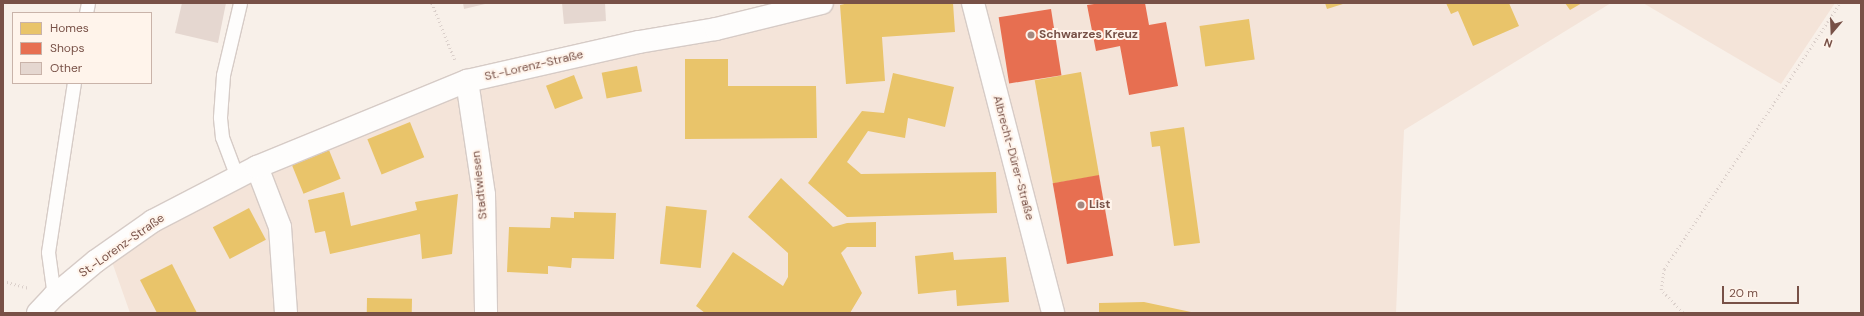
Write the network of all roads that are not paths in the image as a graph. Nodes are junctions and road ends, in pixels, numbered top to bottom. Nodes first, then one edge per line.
1 (240, 3) edge
2 (822, 3) edge
3 (973, 3) edge
4 (467, 81) junction
5 (74, 84) edge
6 (257, 167) junction
7 (237, 177) junction
8 (54, 296) junction
9 (38, 313) edge
10 (286, 313) edge
11 (486, 313) edge
12 (1053, 313) edge

1 - 7 lane
2 - 4 street, St.-Lorenz-Straße
3 - 12 street, Albrecht-Dürer-Straße
4 - 6 street, St.-Lorenz-Straße
4 - 11 street, Stadtwiesen
5 - 8 lane
6 - 7 street, St.-Lorenz-Straße
6 - 10 street
7 - 8 street, St.-Lorenz-Straße
8 - 9 street, St.-Lorenz-Straße

